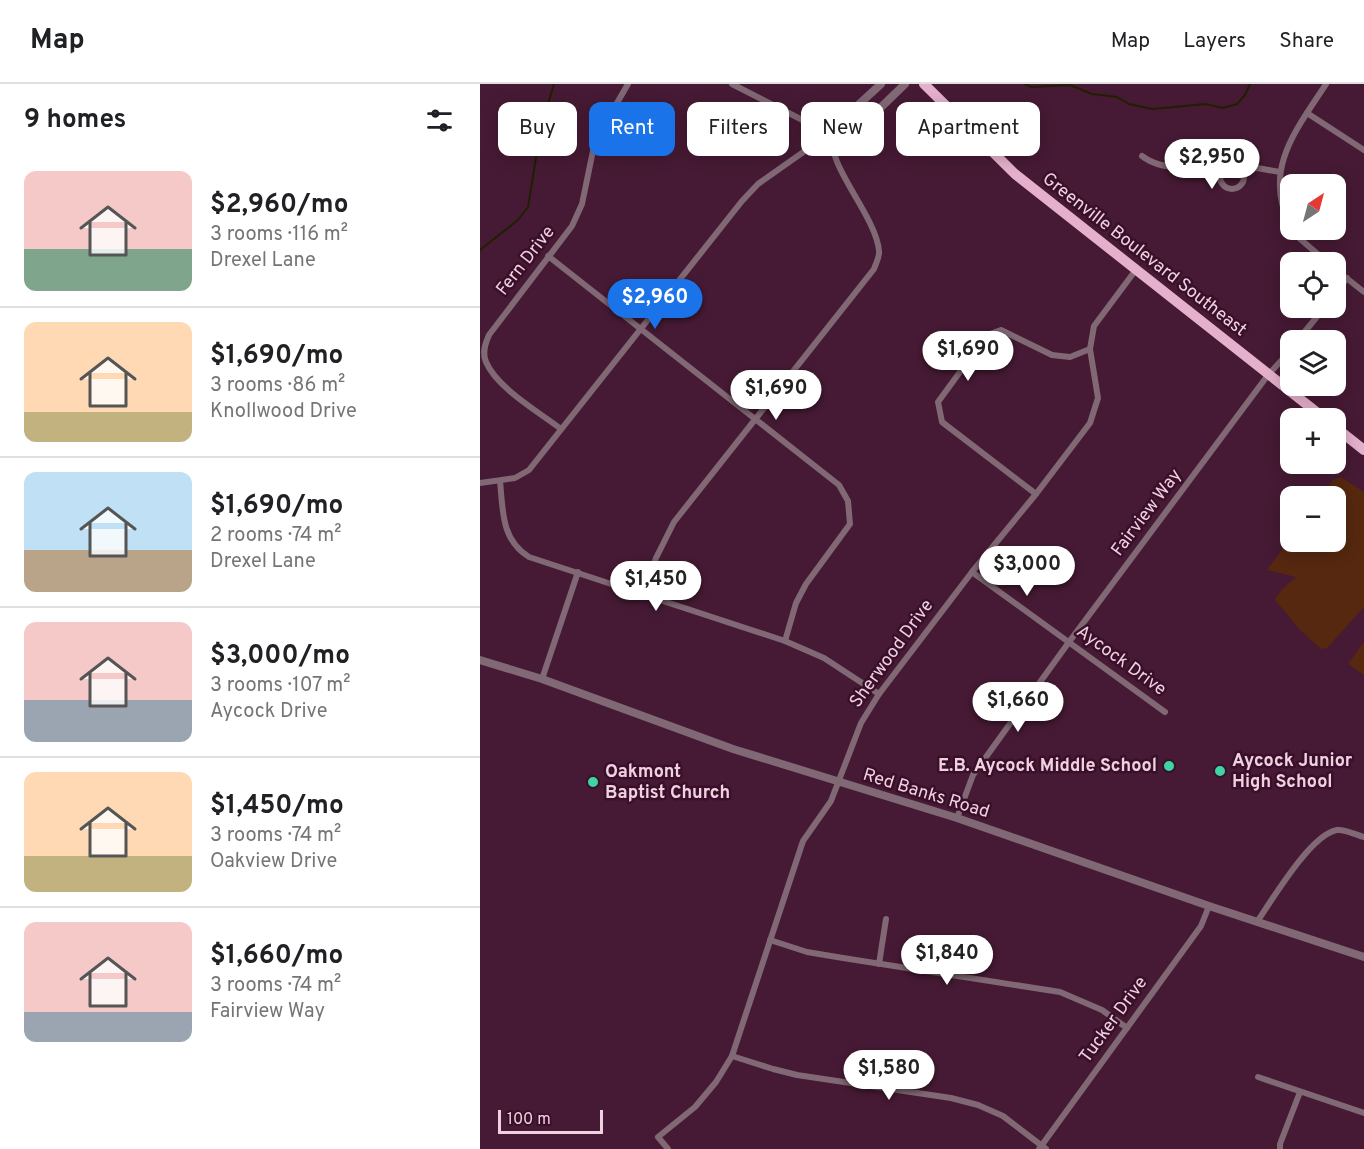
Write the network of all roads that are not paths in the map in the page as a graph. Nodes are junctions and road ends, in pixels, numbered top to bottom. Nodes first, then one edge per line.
1 (628, 84) edge
2 (732, 84) edge
3 (881, 84) edge
4 (905, 84) edge
5 (924, 84) edge
6 (1326, 84) edge
7 (862, 102) edge
8 (884, 104) edge
9 (1307, 113) junction
10 (801, 119) edge
11 (1364, 150) edge
12 (801, 154) edge
13 (835, 156) edge
14 (1142, 156) dead end
15 (1222, 170) junction
16 (1243, 170) junction
17 (1280, 172) joint
18 (1301, 240) edge
19 (1315, 252) edge
20 (548, 256) junction
21 (1135, 271) junction
22 (1347, 278) edge
23 (1364, 292) edge
24 (1316, 318) edge
25 (640, 329) junction
26 (1306, 330) edge
27 (1090, 349) junction
28 (1280, 362) edge
29 (1268, 375) junction
30 (1311, 408) edge
31 (755, 420) junction
32 (561, 429) junction
33 (1346, 436) edge
34 (1364, 450) edge
35 (500, 481) junction
36 (480, 483) edge
37 (1036, 494) junction
38 (578, 572) junction
39 (972, 572) junction
40 (643, 595) junction
41 (785, 641) junction
42 (1069, 642) junction
43 (480, 660) edge
44 (542, 680) junction
45 (879, 694) junction
46 (1165, 712) dead end
47 (839, 783) junction
48 (957, 818) junction
49 (1364, 837) edge
50 (1209, 906) junction
51 (886, 920) dead end
52 (1257, 922) junction
53 (770, 940) junction
54 (1364, 957) edge
55 (879, 964) junction
56 (1127, 1028) junction
57 (732, 1056) junction
58 (1258, 1077) dead end
59 (1300, 1092) junction
60 (1364, 1113) edge
61 (1042, 1148) edge
62 (668, 1149) edge
63 (1280, 1149) edge

1 - 20 street, Fern Drive
2 - 10 street
3 - 7 street
4 - 8 street
5 - 21 highway, Greenville Boulevard Southeast
6 - 9 street
9 - 11 street
9 - 17 street
12 - 25 street
13 - 31 street
14 - 15 street
15 - 16 street
15 - 16 street
16 - 17 street
18 - 19 street
20 - 25 street
20 - 32 street, Fern Drive
21 - 27 street, Sherwood Drive
21 - 29 highway, Greenville Boulevard Southeast
22 - 23 street
24 - 26 street
25 - 31 street
25 - 32 street
27 - 37 street, Sherwood Drive
27 - 37 street
28 - 29 street, Fairview Way
29 - 30 highway, Greenville Boulevard Southeast
29 - 42 street, Fairview Way
31 - 40 street
31 - 41 street
32 - 35 street
33 - 34 highway
35 - 36 street
35 - 38 street
37 - 39 street, Sherwood Drive
38 - 40 street
38 - 44 street
39 - 42 street, Aycock Drive
39 - 45 street, Sherwood Drive
40 - 41 street
41 - 45 street
42 - 46 street, Aycock Drive
42 - 48 street, Fairview Way
43 - 44 street, Red Banks Road
44 - 47 street, Red Banks Road
45 - 47 street, Sherwood Drive
47 - 48 street, Red Banks Road
47 - 53 street, Sherwood Drive
48 - 50 street, Red Banks Road
49 - 52 street
50 - 52 street, Red Banks Road
50 - 56 street, Tucker Drive
51 - 55 street
52 - 54 street, Red Banks Road
53 - 55 street
53 - 57 street, Sherwood Drive
55 - 56 street
56 - 61 street, Tucker Drive
57 - 61 street
57 - 62 street, Sherwood Drive
58 - 59 street
59 - 60 street
59 - 63 street

